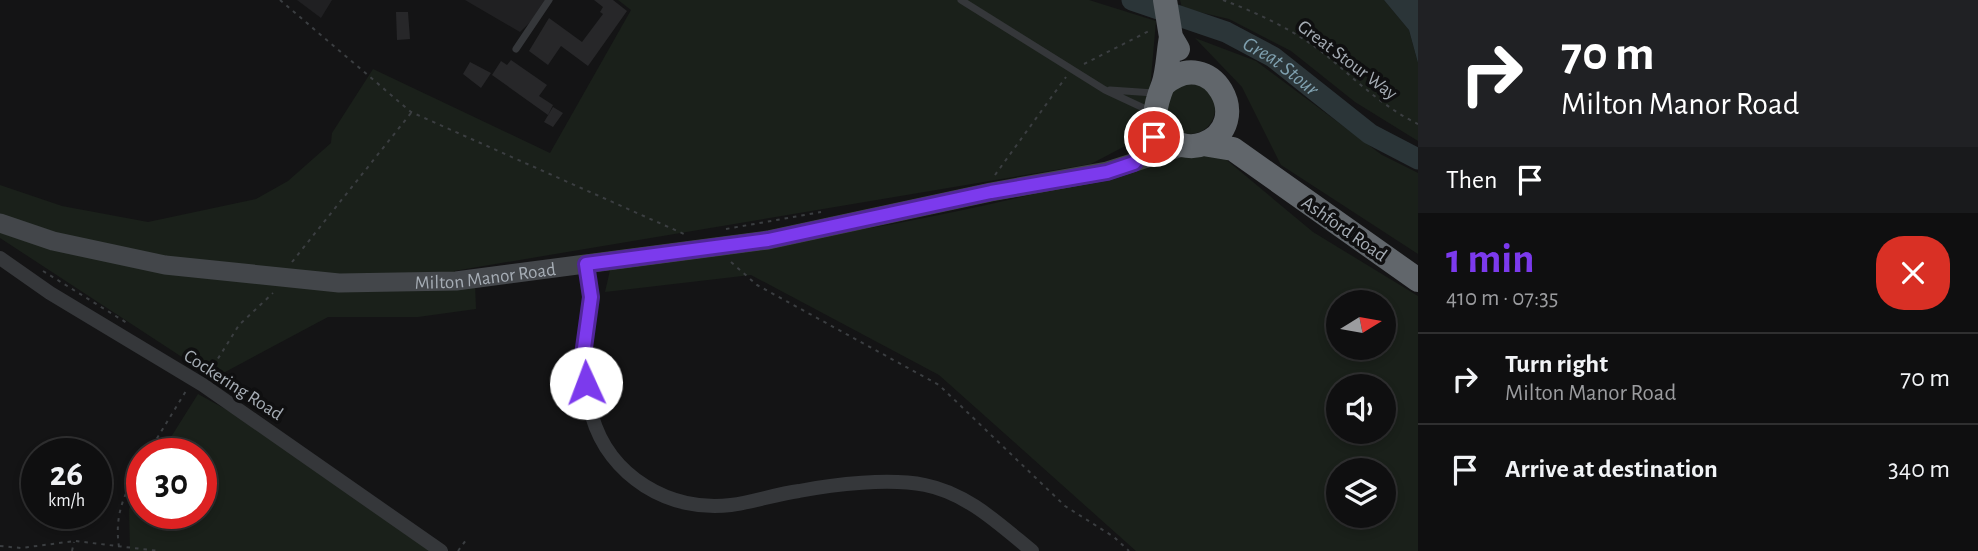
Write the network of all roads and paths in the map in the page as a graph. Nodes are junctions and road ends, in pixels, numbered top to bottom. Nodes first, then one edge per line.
1 (280, 0) edge
2 (549, 0) edge
3 (961, 0) edge
4 (1165, 0) edge
5 (1223, 0) edge
6 (1170, 31) junction
7 (516, 49) dead end
8 (1072, 70) junction
9 (1199, 73) junction
10 (1105, 90) junction
11 (1158, 104) junction
12 (1227, 104) junction
13 (411, 113) junction
14 (1418, 124) edge
15 (1194, 145) junction
16 (1134, 163) junction
17 (1273, 176) junction
18 (991, 181) dead end
19 (833, 209) dead end
20 (0, 223) edge
21 (727, 229) dead end
22 (687, 236) dead end
23 (716, 248) junction
24 (0, 258) edge
25 (586, 264) junction
26 (1418, 280) edge
27 (278, 284) junction
28 (193, 379) junction
29 (157, 438) edge
30 (126, 490) edge
31 (466, 540) dead end
32 (75, 541) junction
33 (0, 546) edge
34 (119, 547) junction
35 (72, 551) edge
36 (159, 551) edge
37 (441, 551) edge
38 (458, 551) edge
39 (1032, 551) edge
40 (1129, 551) edge

1 - 13 path
2 - 7 lane
3 - 8 lane
4 - 6 highway
5 - 14 path, Great Stour Way
6 - 8 path
6 - 9 highway
6 - 11 highway
8 - 10 lane
8 - 18 path
9 - 11 highway
9 - 12 highway
10 - 11 lane
10 - 11 lane
11 - 15 highway
11 - 16 street
12 - 15 highway
12 - 17 highway, Ashford Road
13 - 22 path
13 - 27 path
15 - 16 street, Milton Manor Road
15 - 17 highway, Ashford Road
16 - 23 street, Milton Manor Road
17 - 26 highway, Ashford Road
19 - 21 path
20 - 27 street, Milton Manor Road
23 - 25 street, Milton Manor Road
23 - 40 path
24 - 28 street, Cockering Road
25 - 27 street, Milton Manor Road
25 - 39 street
27 - 28 path
28 - 29 path
28 - 37 street, Cockering Road
30 - 34 path
31 - 38 path
32 - 33 path
32 - 34 path
32 - 35 path
34 - 36 path

